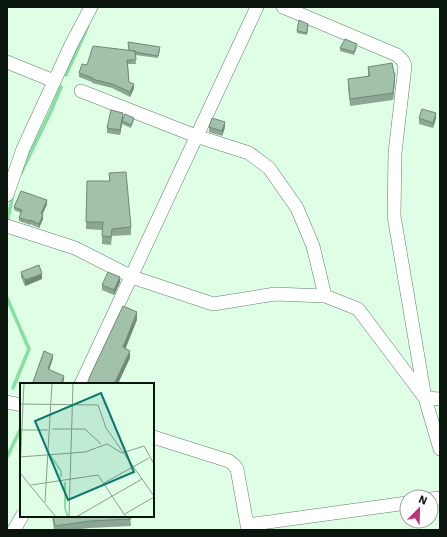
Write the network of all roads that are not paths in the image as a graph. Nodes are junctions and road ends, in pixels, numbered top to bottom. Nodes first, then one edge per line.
1 (92, 7) edge
2 (257, 7) edge
3 (284, 7) edge
4 (7, 62) edge
5 (54, 81) junction
6 (80, 91) dead end
7 (196, 136) junction
8 (7, 195) edge
9 (7, 226) edge
10 (132, 277) junction
11 (324, 296) junction
12 (81, 383) edge
13 (425, 398) junction
14 (440, 399) edge
15 (7, 402) edge
16 (20, 405) edge
17 (154, 437) edge
18 (440, 449) edge
19 (399, 504) edge
20 (21, 517) edge
21 (247, 528) edge
22 (14, 530) edge

1 - 5 street
2 - 7 street
3 - 13 street
4 - 5 street
5 - 8 street
6 - 7 street
7 - 10 street
7 - 11 street
9 - 10 street
10 - 11 street
10 - 12 street
11 - 13 street
13 - 14 street
13 - 18 street
15 - 16 street
17 - 21 street
19 - 21 street
20 - 22 street

